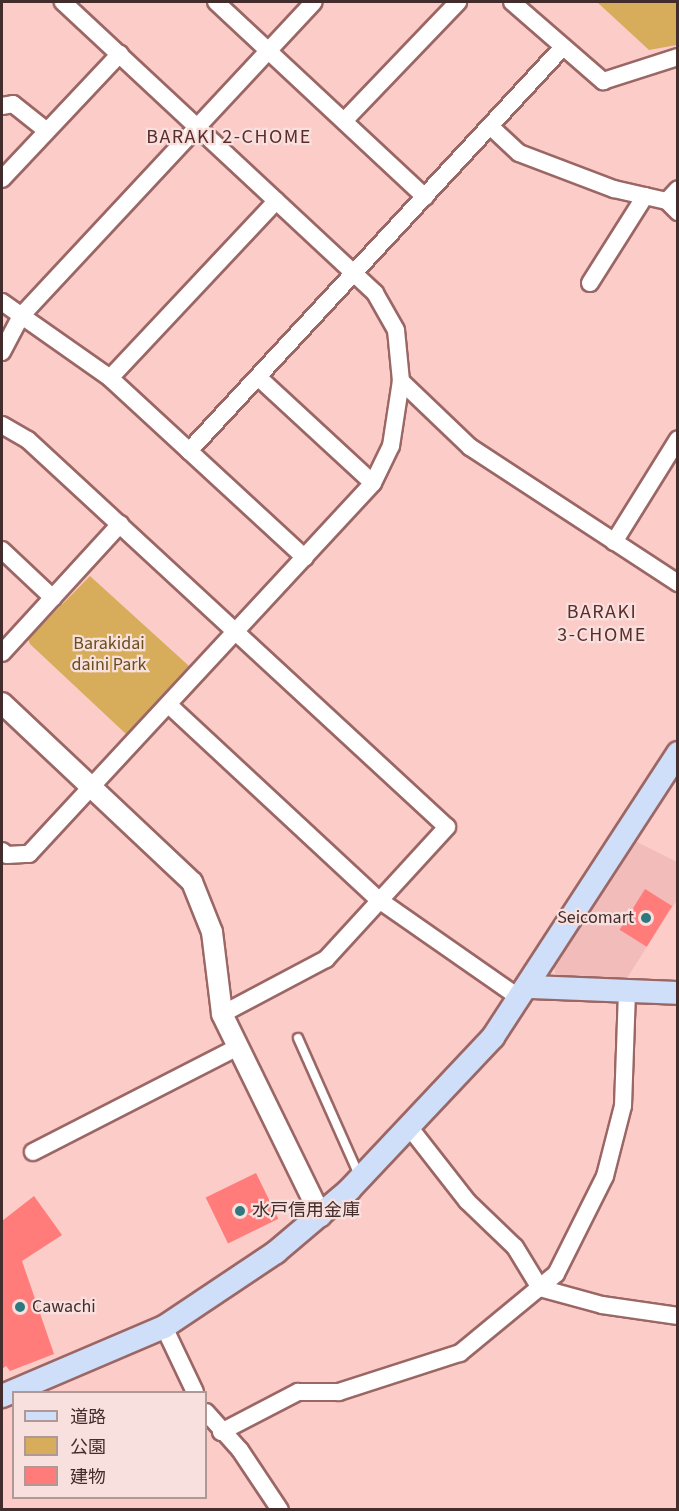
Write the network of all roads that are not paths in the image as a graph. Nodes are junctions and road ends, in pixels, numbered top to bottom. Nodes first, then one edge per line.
1 (63, 2) edge
2 (216, 2) edge
3 (314, 2) edge
4 (458, 2) edge
5 (512, 2) edge
6 (562, 48) junction
7 (269, 51) junction
8 (120, 54) junction
9 (678, 57) edge
10 (2, 106) edge
11 (344, 121) junction
12 (198, 127) junction
13 (491, 127) junction
14 (47, 132) junction
15 (2, 179) edge
16 (645, 196) junction
17 (425, 197) junction
18 (674, 200) edge
19 (276, 201) junction
20 (354, 274) junction
21 (590, 283) dead end
22 (2, 302) edge
23 (21, 316) junction
24 (2, 352) edge
25 (258, 377) junction
26 (110, 378) junction
27 (400, 381) junction
28 (2, 425) edge
29 (678, 439) edge
30 (189, 451) junction
31 (374, 483) junction
32 (120, 524) junction
33 (614, 542) junction
34 (2, 550) edge
35 (305, 558) junction
36 (678, 584) edge
37 (53, 598) junction
38 (237, 632) junction
39 (2, 653) edge
40 (2, 703) edge
41 (169, 705) junction
42 (678, 753) edge
43 (94, 786) junction
44 (2, 851) edge
45 (379, 900) junction
46 (627, 990) junction
47 (525, 993) junction
48 (678, 993) edge
49 (222, 1014) junction
50 (298, 1038) dead end
51 (237, 1048) junction
52 (410, 1128) junction
53 (33, 1152) dead end
54 (361, 1178) junction
55 (321, 1216) junction
56 (540, 1287) junction
57 (678, 1316) edge
58 (164, 1327) junction
59 (14, 1391) edge
60 (195, 1391) edge
61 (207, 1413) edge
62 (221, 1432) junction
63 (280, 1509) edge

1 - 8 street
2 - 7 street
3 - 7 street
4 - 11 street
5 - 6 street
6 - 9 street
6 - 13 street
7 - 11 street
7 - 12 street
8 - 12 street
8 - 14 street
10 - 14 street
11 - 17 street
12 - 19 street
12 - 23 street
13 - 16 street
13 - 17 street
14 - 15 street
16 - 18 street
16 - 21 street
17 - 20 street
19 - 20 street
19 - 26 street
20 - 25 street
20 - 27 street
22 - 23 street
23 - 24 street
23 - 26 street
25 - 30 street
25 - 31 street
26 - 30 street
27 - 31 street
27 - 33 street
28 - 32 street
29 - 33 street
30 - 35 street
31 - 35 street
32 - 37 street
32 - 38 street
33 - 36 street
34 - 37 street
35 - 38 street
37 - 39 street
38 - 41 street
38 - 45 street
40 - 43 street
41 - 43 street
41 - 45 street
42 - 47 main road
43 - 44 street
43 - 49 street
45 - 47 street
45 - 49 street
46 - 47 main road
46 - 48 main road
46 - 56 street
47 - 52 main road
49 - 51 street
50 - 54 lane
51 - 53 street
51 - 55 street
52 - 54 main road
52 - 56 street
54 - 55 main road
55 - 58 main road
56 - 57 street
56 - 62 street
58 - 59 main road
58 - 60 street
61 - 62 street
62 - 63 street

